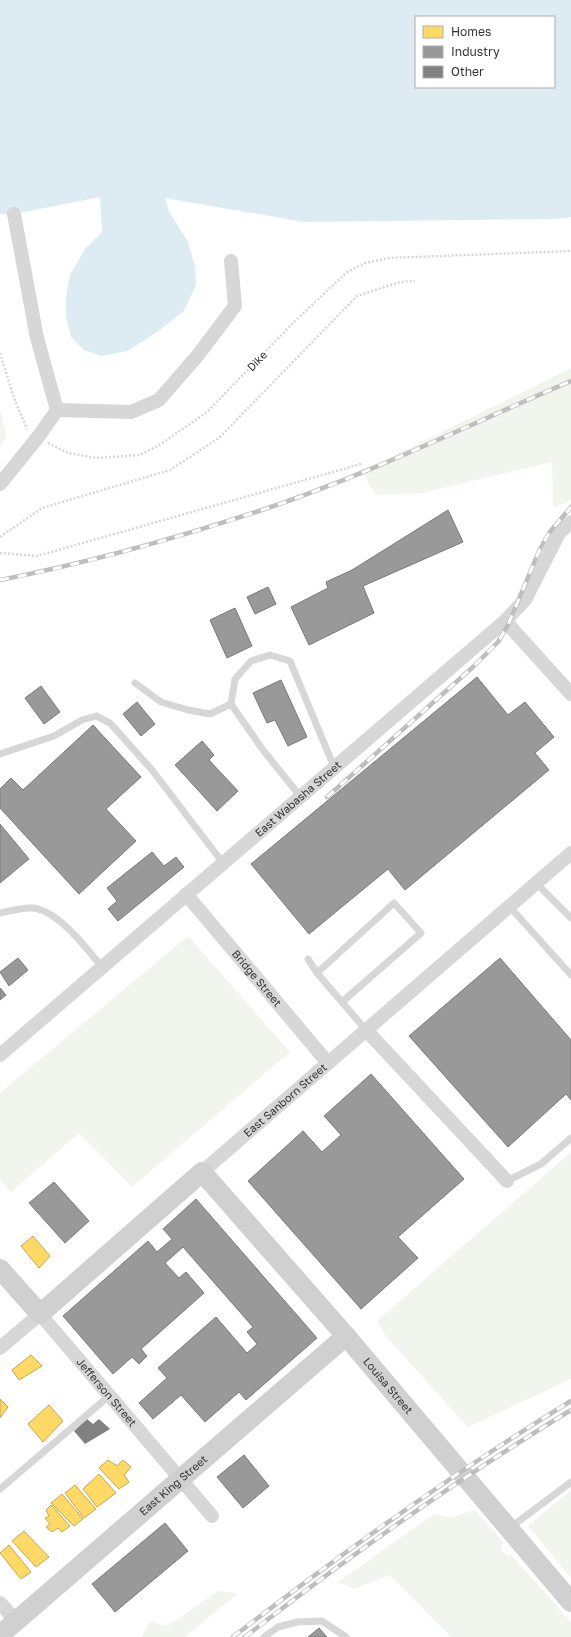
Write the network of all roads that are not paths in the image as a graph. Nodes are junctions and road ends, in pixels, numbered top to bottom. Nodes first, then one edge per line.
1 (14, 214) dead end
2 (231, 261) dead end
3 (57, 410) junction
4 (0, 484) edge
5 (571, 522) edge
6 (505, 620) junction
7 (136, 683) dead end
8 (571, 694) edge
9 (231, 704) junction
10 (0, 754) edge
11 (334, 767) junction
12 (300, 796) junction
13 (571, 854) edge
14 (223, 863) junction
15 (536, 884) junction
16 (186, 894) junction
17 (509, 906) junction
18 (0, 913) edge
19 (570, 913) edge
20 (308, 959) dead end
21 (102, 967) junction
22 (317, 973) junction
23 (571, 975) edge
24 (342, 1002) junction
25 (366, 1030) junction
26 (0, 1055) edge
27 (328, 1062) junction
28 (571, 1138) edge
29 (202, 1172) junction
30 (507, 1181) joint
31 (0, 1269) edge
32 (40, 1314) junction
33 (346, 1336) junction
34 (0, 1348) edge
35 (109, 1396) junction
36 (179, 1480) junction
37 (571, 1482) edge
38 (0, 1489) edge
39 (212, 1516) dead end
40 (509, 1529) junction
41 (571, 1602) edge
42 (0, 1603) edge
43 (16, 1621) junction
44 (0, 1635) edge
45 (264, 1637) edge
46 (346, 1637) edge

1 - 3 street
2 - 3 street
3 - 4 street
5 - 6 street, East Wabasha Street
6 - 8 street
6 - 11 street, East Wabasha Street
7 - 9 lane
9 - 11 lane
9 - 12 lane
10 - 14 lane
11 - 12 street, East Wabasha Street
12 - 14 street, East Wabasha Street
13 - 15 street, East Sanborn Street
14 - 16 street, East Wabasha Street
15 - 17 street, East Sanborn Street
15 - 19 lane
16 - 21 street, East Wabasha Street
16 - 27 street, Bridge Street
17 - 23 lane
17 - 25 street, East Sanborn Street
18 - 21 lane
20 - 22 lane
21 - 26 street, East Wabasha Street
22 - 24 lane
22 - 24 lane
24 - 25 lane
25 - 27 street, East Sanborn Street
25 - 30 street
27 - 29 street, East Sanborn Street
28 - 30 lane
29 - 32 street, East Sanborn Street
29 - 33 street, Louisa Street
31 - 32 street, Jefferson Street
32 - 34 street, East Sanborn Street
32 - 35 street, Jefferson Street
33 - 36 street, East King Street
33 - 40 street, Louisa Street
35 - 36 street, Jefferson Street
35 - 38 lane
36 - 39 street, Jefferson Street
36 - 43 street, East King Street
37 - 40 lane
40 - 41 street, Louisa Street
42 - 43 street
43 - 44 street, East King Street
45 - 46 lane

